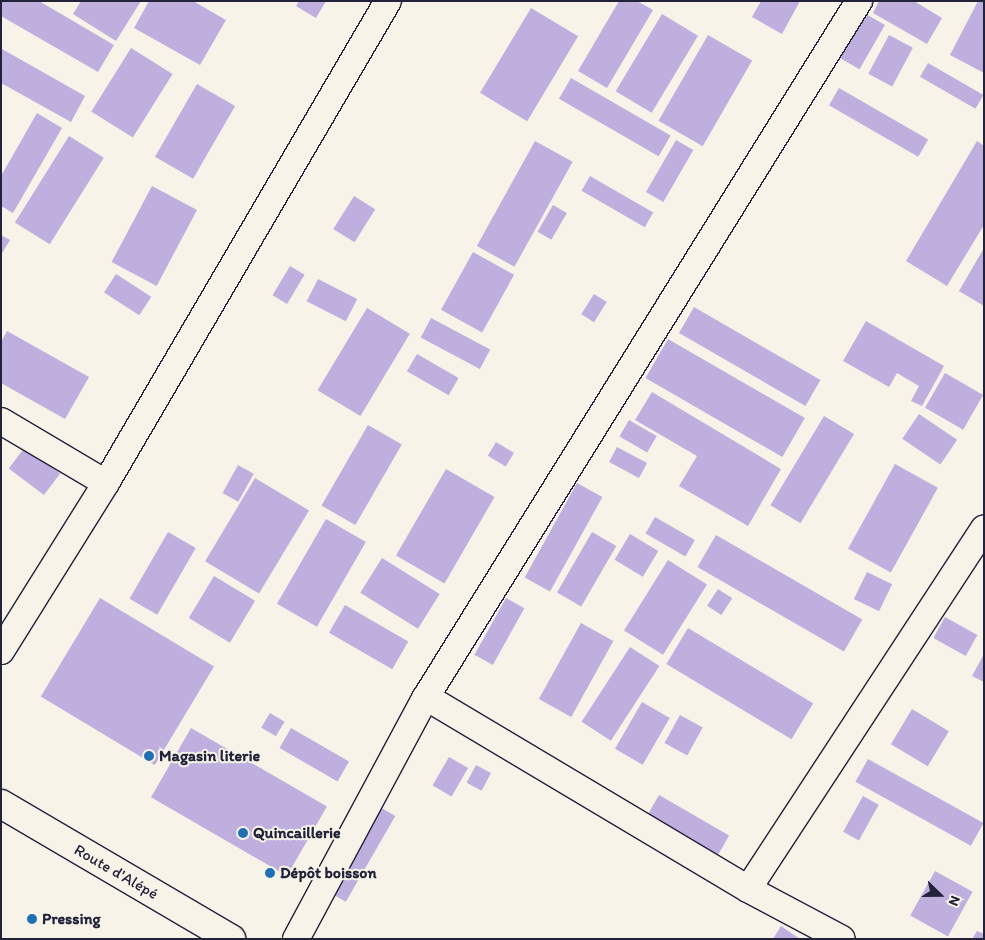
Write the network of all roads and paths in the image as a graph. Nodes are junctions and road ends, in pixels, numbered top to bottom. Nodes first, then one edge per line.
1 (388, 1) edge
2 (859, 1) edge
3 (1, 421) edge
4 (106, 483) junction
5 (984, 528) edge
6 (1, 651) edge
7 (426, 697) junction
8 (1, 804) edge
9 (748, 889) junction
10 (231, 939) edge
11 (296, 939) edge
12 (842, 939) edge

1 - 4 street
2 - 7 street
3 - 4 street
4 - 6 street
5 - 9 street
7 - 9 street
7 - 11 street
8 - 10 main road, Route d'Alépé
9 - 12 street

